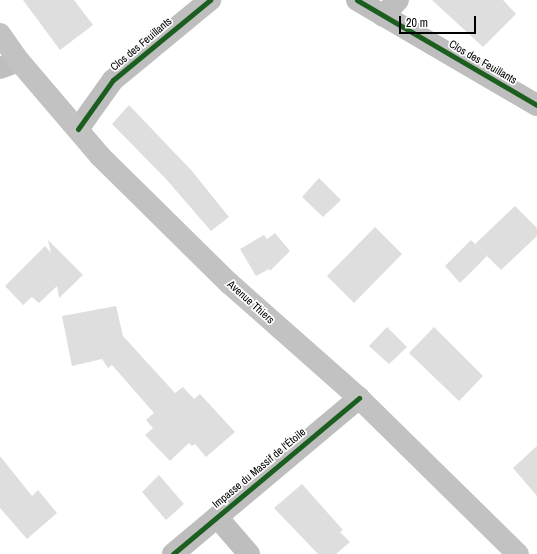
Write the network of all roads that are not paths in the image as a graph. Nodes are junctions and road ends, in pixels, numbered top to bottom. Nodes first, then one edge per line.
1 (210, 0) edge
2 (357, 0) edge
3 (398, 0) edge
4 (383, 16) junction
5 (0, 34) edge
6 (9, 65) edge
7 (537, 104) edge
8 (78, 129) junction
9 (358, 398) junction
10 (217, 517) junction
11 (173, 554) edge
12 (249, 554) edge
13 (518, 554) edge

1 - 8 street, Clos des Feuillants
2 - 4 street, Clos des Feuillants
3 - 4 street
4 - 7 street, Clos des Feuillants
5 - 6 main road, Avenue Thiers
6 - 8 main road, Avenue Thiers
8 - 9 main road, Avenue Thiers
9 - 10 street, Impasse du Massif de l'Étoile
9 - 13 main road, Avenue Thiers
10 - 11 street, Impasse du Massif de l'Étoile
10 - 12 street

